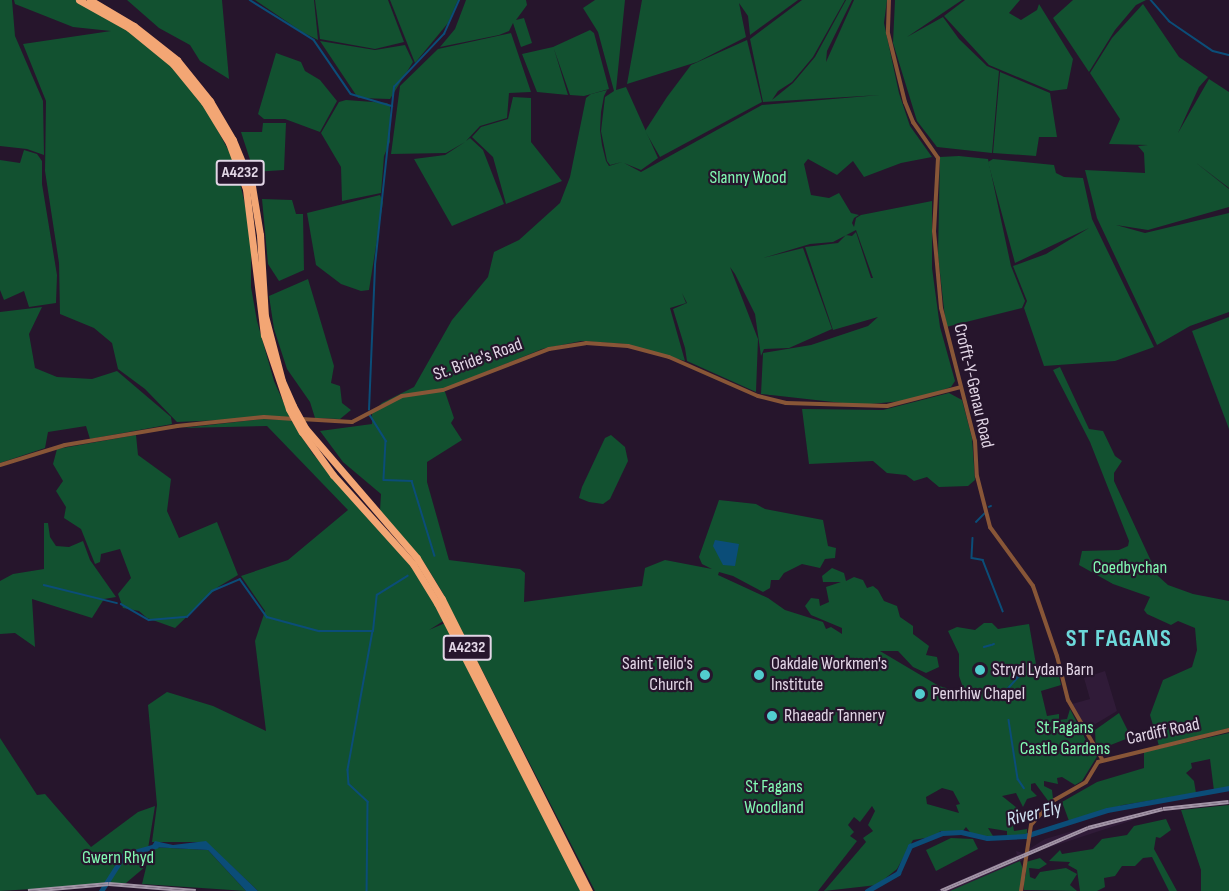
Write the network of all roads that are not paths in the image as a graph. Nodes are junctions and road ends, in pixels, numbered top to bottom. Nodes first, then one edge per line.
1 (79, 0) edge
2 (90, 0) edge
3 (889, 0) edge
4 (961, 387) junction
5 (291, 407) junction
6 (304, 431) junction
7 (0, 465) edge
8 (1229, 730) edge
9 (1102, 759) junction
10 (584, 891) edge
11 (591, 891) edge
12 (1021, 891) edge

1 - 5 highway, A4232
2 - 5 highway, A4232
3 - 4 street, Crofft-Y-Genau Road
4 - 7 street, St. Bride's Road
4 - 9 street, Crofft-Y-Genau Road
5 - 6 highway, A4232, bridge
6 - 10 highway, A4232
6 - 11 highway, A4232
8 - 9 street, Cardiff Road
9 - 12 street

